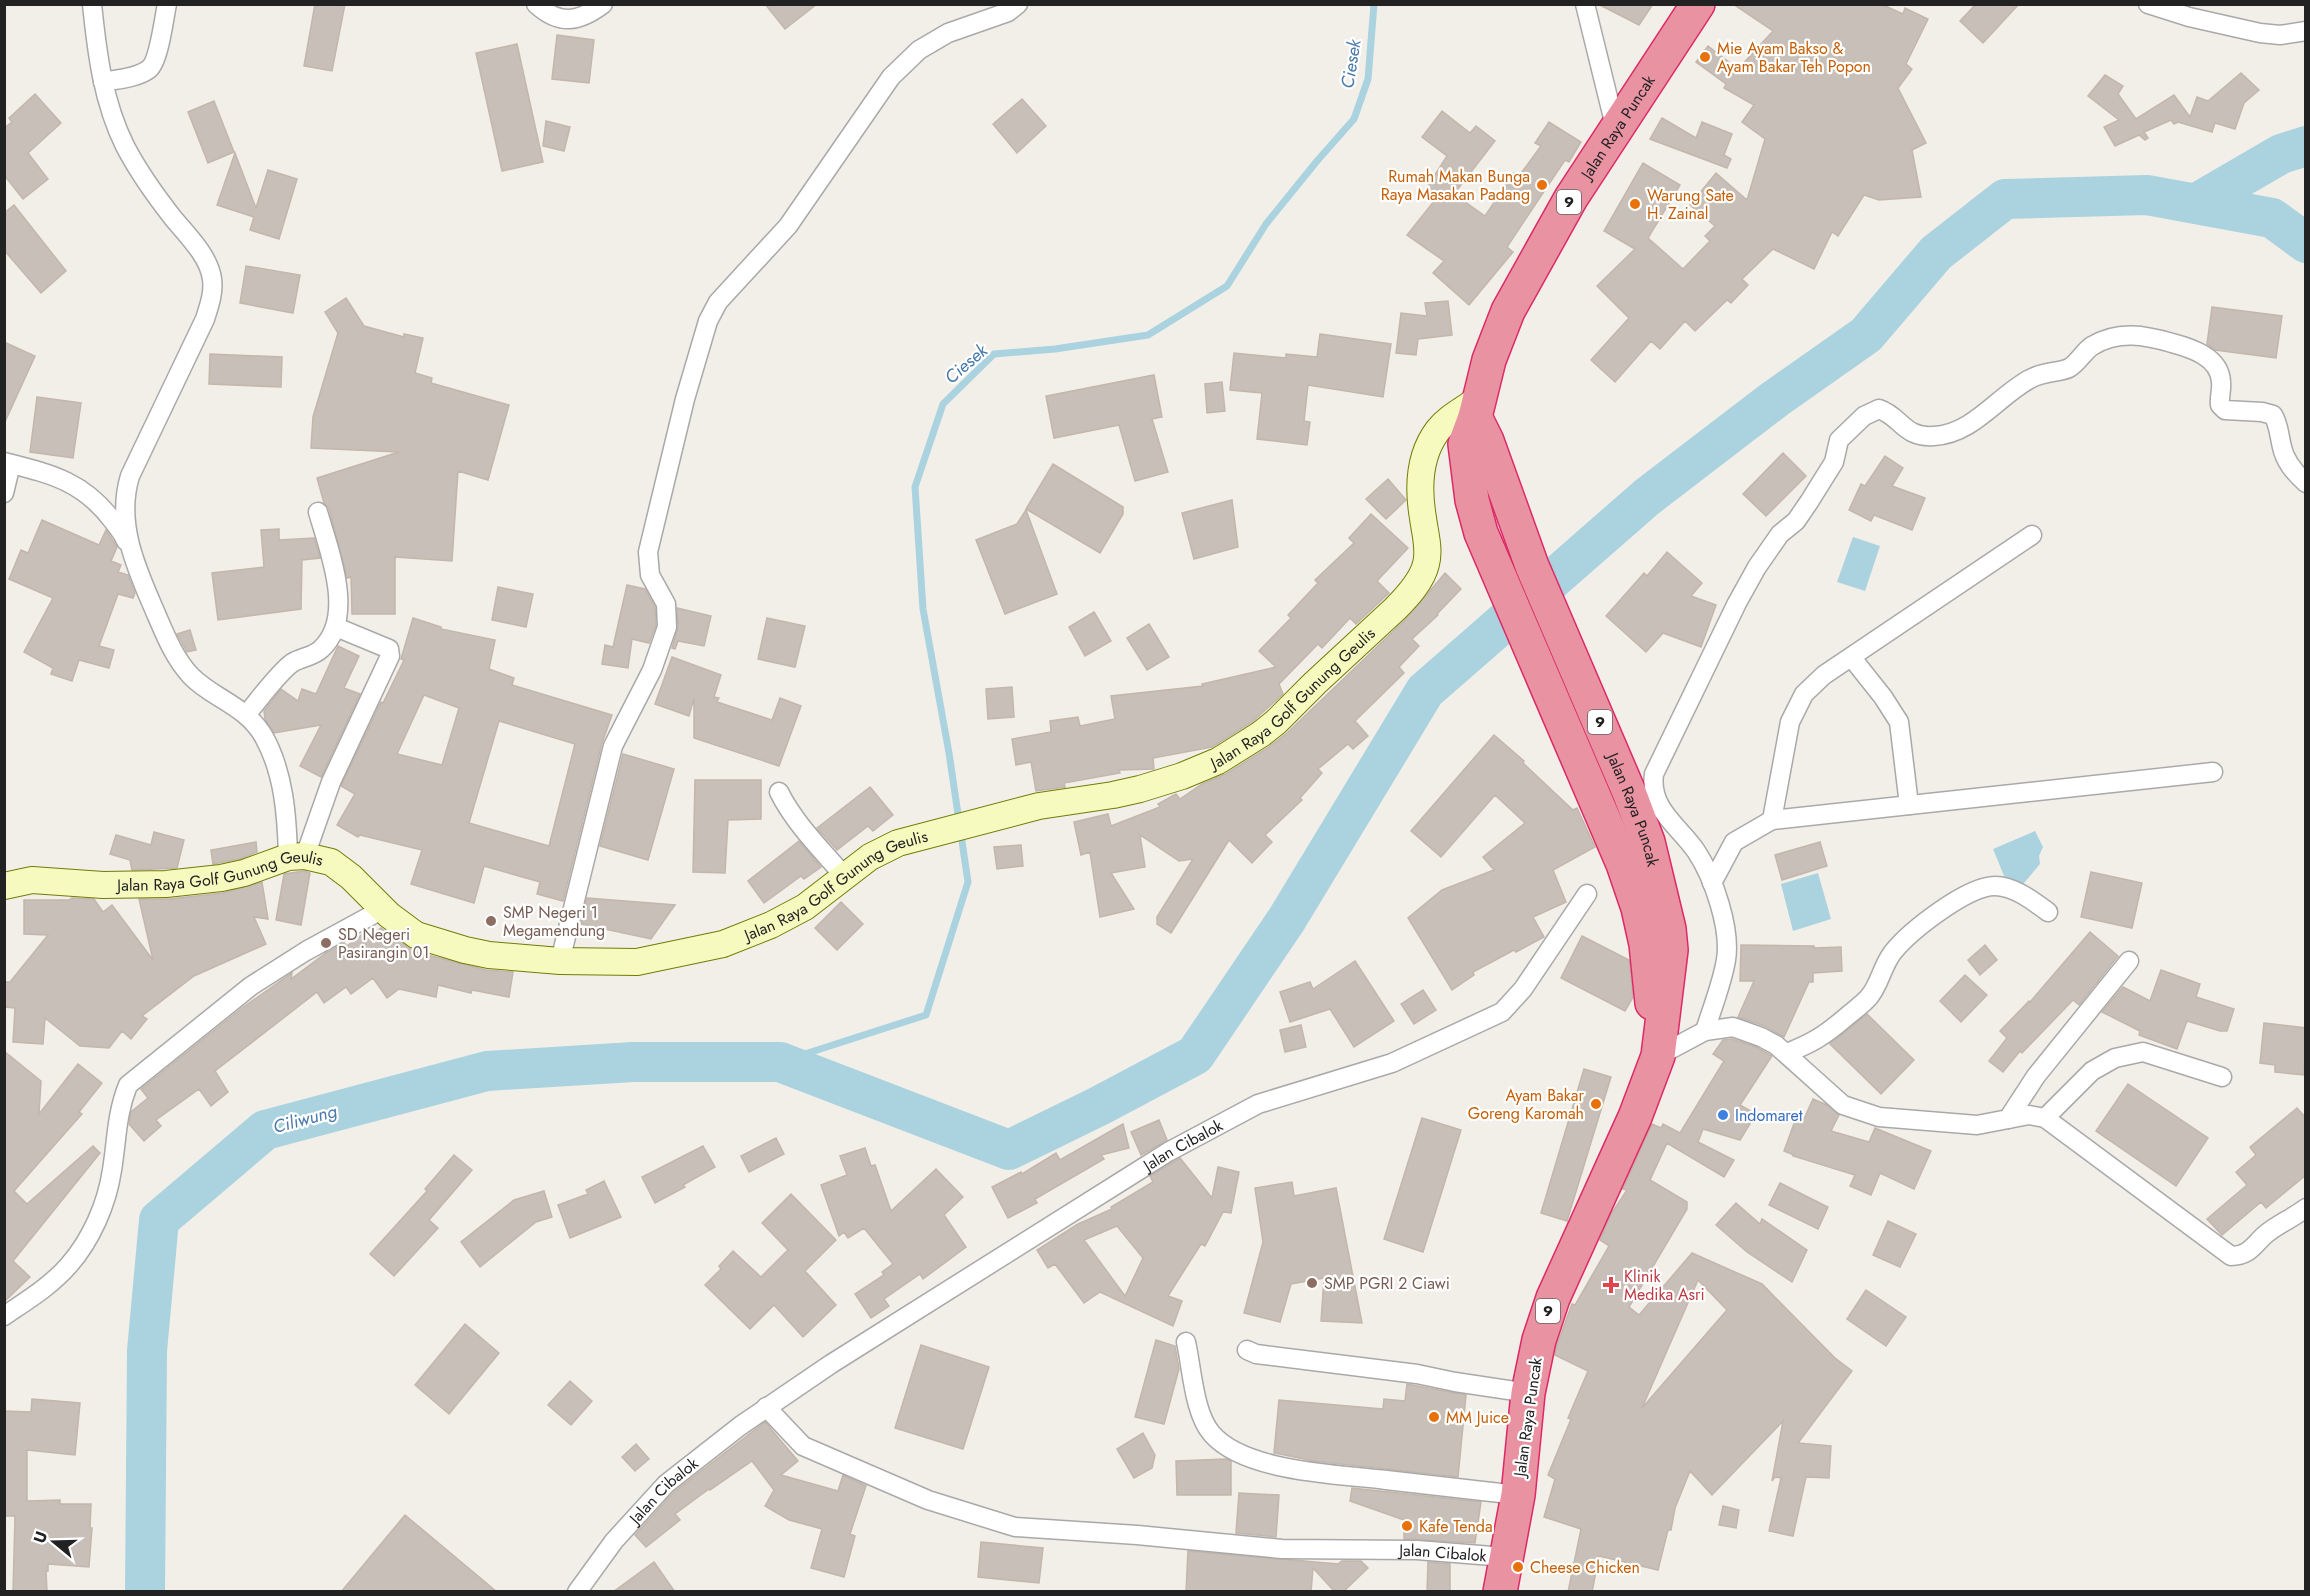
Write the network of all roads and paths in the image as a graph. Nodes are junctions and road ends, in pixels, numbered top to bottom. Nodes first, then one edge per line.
1 (92, 4) edge
2 (167, 4) edge
3 (536, 4) edge
4 (603, 4) edge
5 (1018, 4) edge
6 (1585, 4) edge
7 (1698, 4) edge
8 (2148, 4) edge
9 (2306, 31) edge
10 (103, 82) junction
11 (1616, 132) junction
12 (1476, 425) junction
13 (8, 463) edge
14 (2306, 483) edge
15 (4, 493) edge
16 (318, 512) dead end
17 (2032, 535) dead end
18 (133, 555) junction
19 (336, 627) junction
20 (1851, 658) junction
21 (246, 715) junction
22 (2213, 772) dead end
23 (779, 792) dead end
24 (1909, 805) junction
25 (1772, 820) junction
26 (297, 856) junction
27 (845, 877) junction
28 (1712, 883) junction
29 (4, 886) edge
30 (1587, 894) dead end
31 (383, 909) junction
32 (2048, 912) dead end
33 (560, 961) junction
34 (2129, 961) dead end
35 (1706, 1031) junction
36 (1658, 1053) junction
37 (1787, 1053) junction
38 (2222, 1077) dead end
39 (2046, 1118) junction
40 (2008, 1119) junction
41 (2306, 1208) edge
42 (4, 1316) edge
43 (1186, 1342) dead end
44 (1247, 1350) dead end
45 (1528, 1393) junction
46 (766, 1407) junction
47 (1518, 1495) junction
48 (1505, 1557) junction
49 (577, 1592) edge
50 (1500, 1592) edge

1 - 10 street
2 - 10 street
3 - 4 street
5 - 33 street
6 - 11 street
7 - 11 highway, Jalan Raya Puncak / 9
8 - 9 street
10 - 18 street
11 - 12 highway, Jalan Raya Puncak / 9
12 - 27 main road, Jalan Raya Golf Gunung Geulis
12 - 36 highway, Jalan Raya Puncak / 9
13 - 15 street
13 - 18 street
14 - 28 street
16 - 19 street
17 - 20 street
18 - 21 street
19 - 21 street
19 - 26 street
20 - 24 street
20 - 25 street
21 - 26 street
22 - 24 street
23 - 27 street
24 - 25 street
25 - 28 street
26 - 29 main road, Jalan Raya Golf Gunung Geulis
26 - 31 main road, Jalan Raya Golf Gunung Geulis
27 - 33 main road, Jalan Raya Golf Gunung Geulis
28 - 35 street
30 - 46 street, Jalan Cibalok
31 - 33 main road, Jalan Raya Golf Gunung Geulis
31 - 42 street
32 - 37 street
34 - 40 street
35 - 36 street
35 - 37 street
36 - 45 highway, Jalan Raya Puncak / 9
37 - 40 street
38 - 39 street
39 - 40 street
39 - 41 street
43 - 47 street
44 - 45 street
45 - 47 highway, Jalan Raya Puncak / 9
46 - 48 street, Jalan Cibalok
46 - 49 street, Jalan Cibalok
47 - 48 highway, Jalan Raya Puncak / 9
48 - 50 highway, Jalan Raya Puncak / 9

